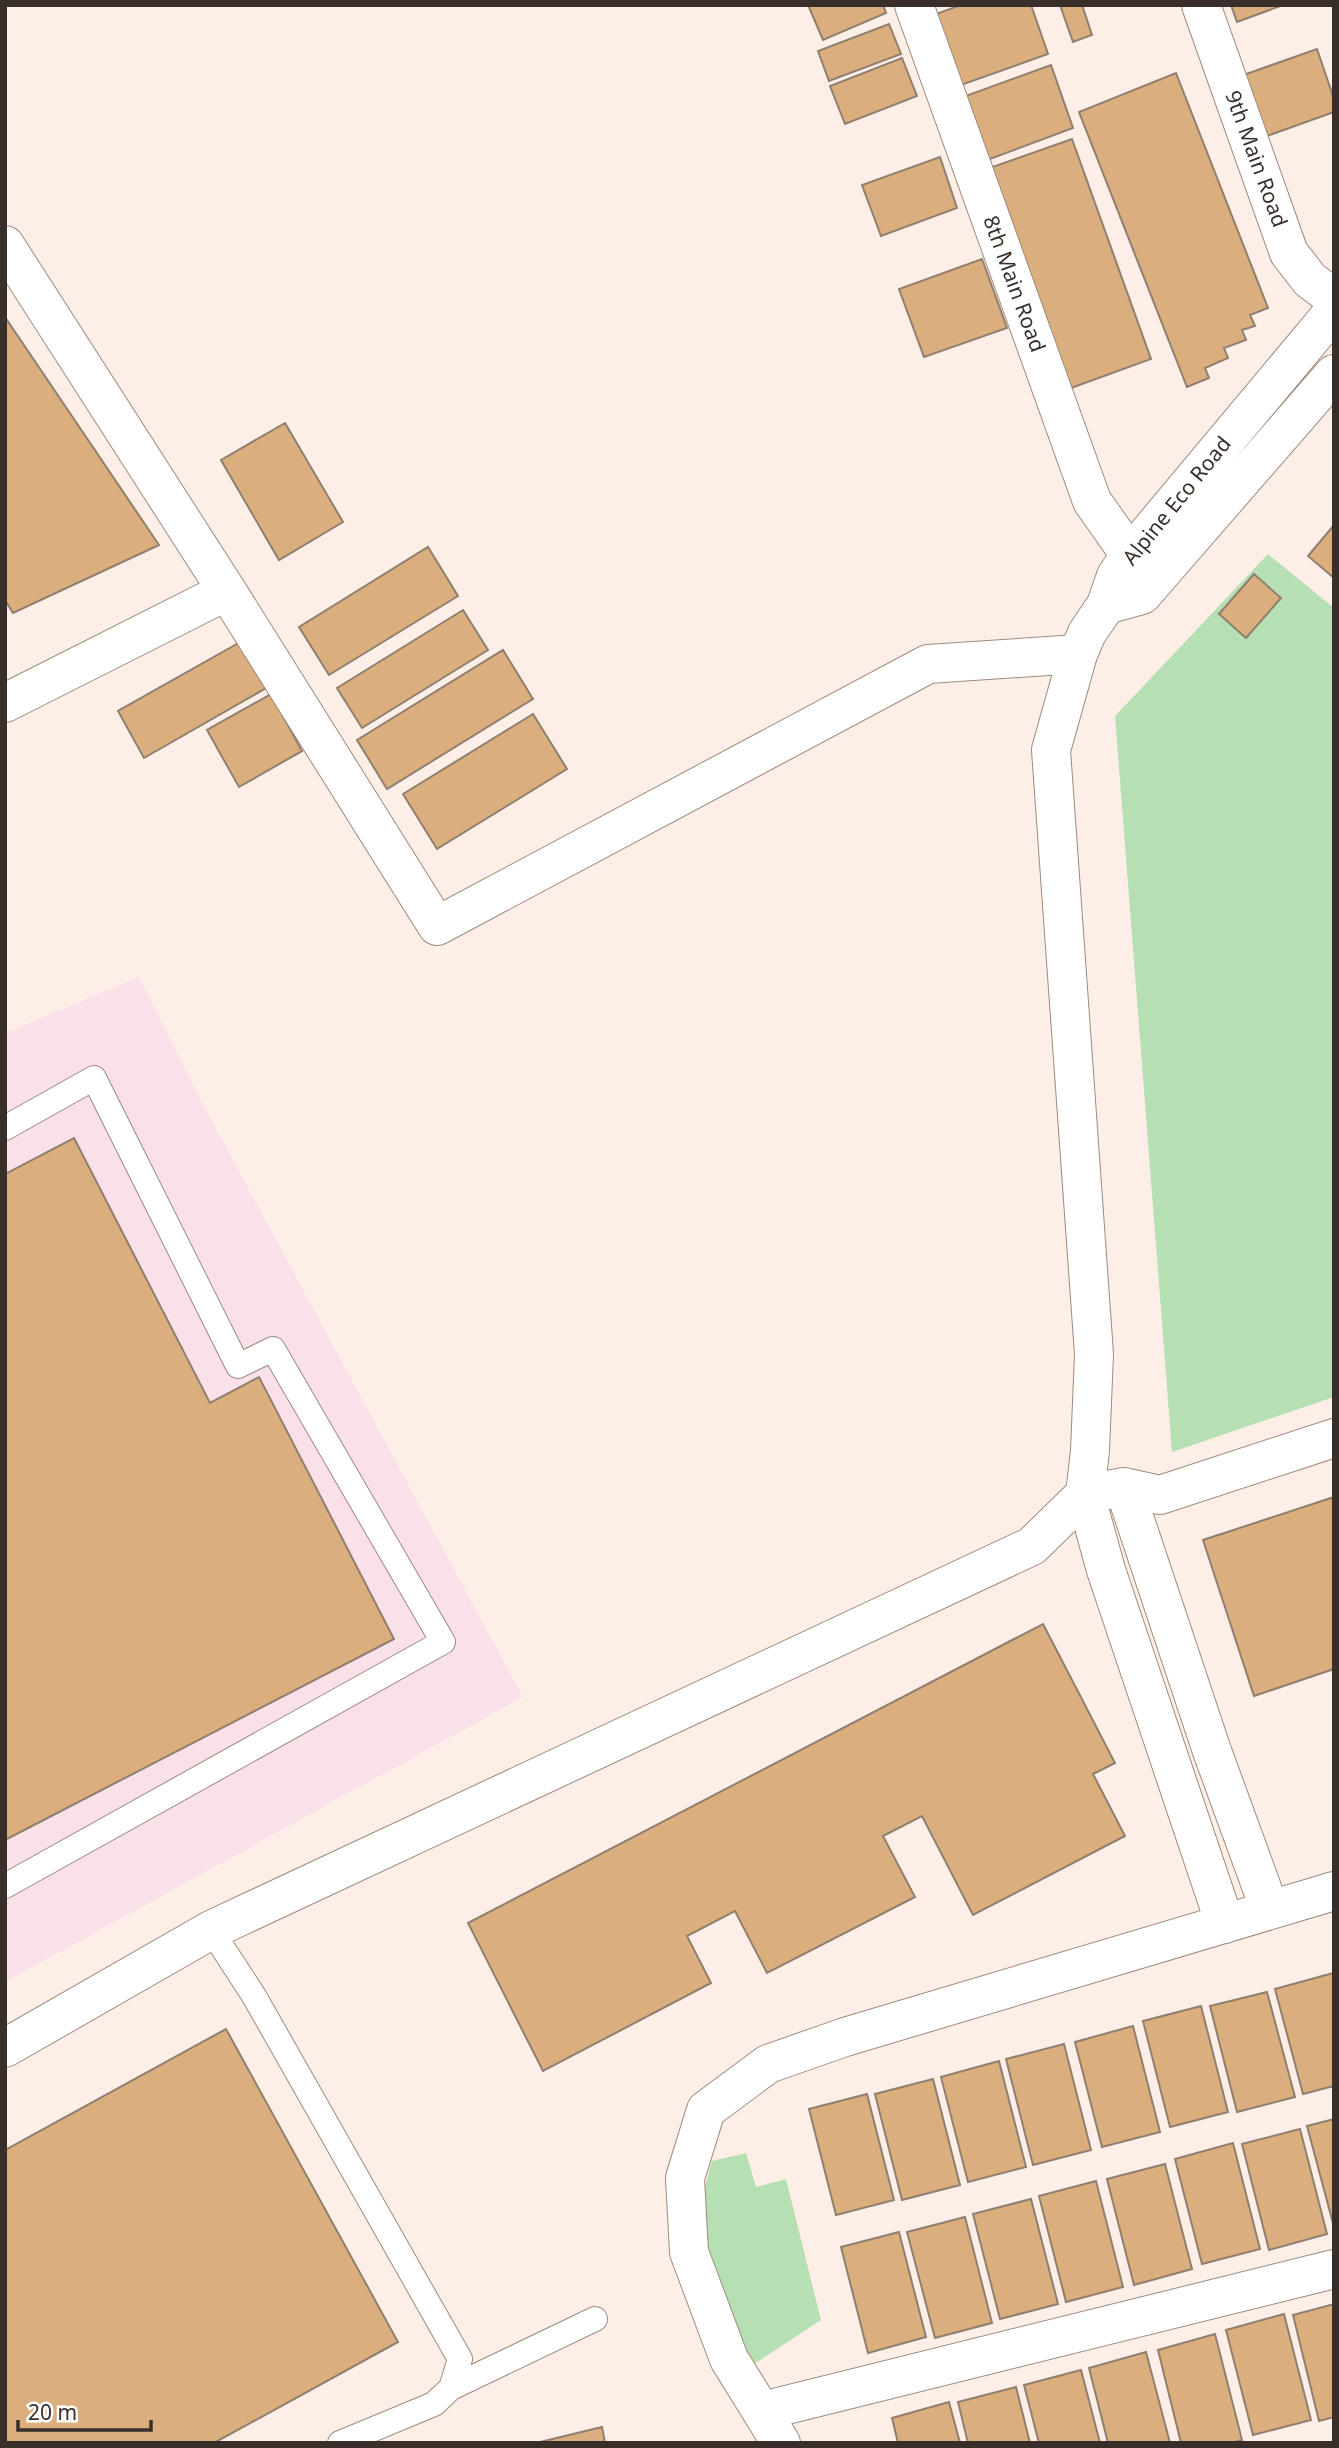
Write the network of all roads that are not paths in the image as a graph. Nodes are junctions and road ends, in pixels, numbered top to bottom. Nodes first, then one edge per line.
1 (914, 5) edge
2 (1201, 5) edge
3 (5, 245) edge
4 (1334, 298) edge
5 (1334, 311) edge
6 (1334, 374) edge
7 (1130, 555) junction
8 (227, 591) junction
9 (1106, 605) junction
10 (1078, 654) junction
11 (5, 702) edge
12 (5, 1128) edge
13 (1334, 1437) edge
14 (1124, 1487) junction
15 (1085, 1494) junction
16 (1212, 1751) junction
17 (1172, 1766) junction
18 (5, 1886) edge
19 (1334, 1891) edge
20 (1270, 1910) junction
21 (1225, 1924) junction
22 (211, 1930) junction
23 (5, 2048) edge
24 (1334, 2269) edge
25 (595, 2319) dead end
26 (450, 2388) junction
27 (771, 2427) edge
28 (340, 2443) edge

1 - 7 street, 8th Main Road
2 - 4 street, 9th Main Road
3 - 8 street
5 - 7 street, Alpine Eco Road
6 - 9 street, Alpine Eco Road
7 - 9 street, Alpine Eco Road
8 - 10 street
8 - 11 street
9 - 10 street
10 - 15 street
12 - 18 lane
13 - 14 street
14 - 15 street
14 - 16 street
15 - 17 street
15 - 22 street
16 - 17 street
16 - 20 street
17 - 21 street
19 - 20 street
20 - 21 street
21 - 27 street
22 - 23 street
22 - 26 lane
24 - 27 street
25 - 26 lane
26 - 28 lane

